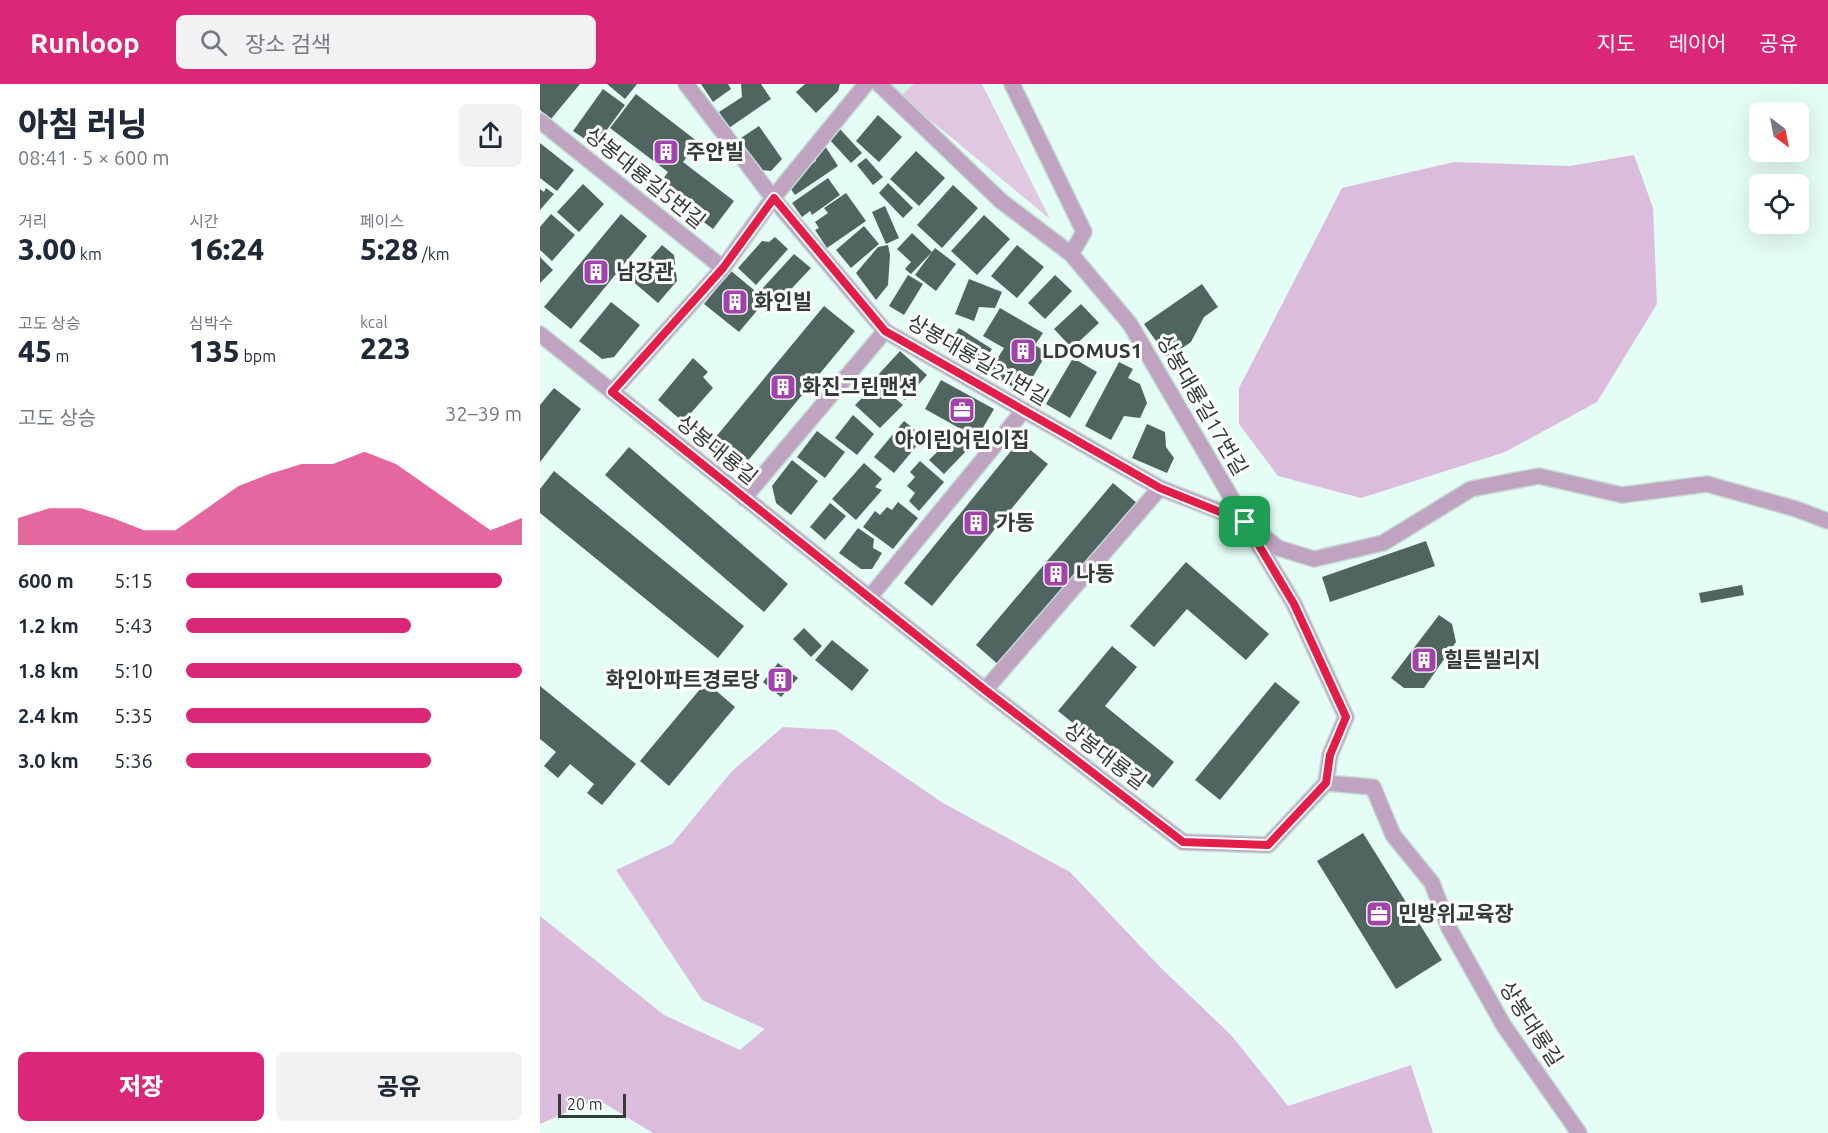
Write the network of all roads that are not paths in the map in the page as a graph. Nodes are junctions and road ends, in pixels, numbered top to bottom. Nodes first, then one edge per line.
1 (686, 84) edge
2 (866, 84) edge
3 (879, 84) edge
4 (1012, 84) edge
5 (540, 121) edge
6 (774, 198) junction
7 (1071, 254) junction
8 (723, 268) junction
9 (885, 331) junction
10 (540, 334) edge
11 (612, 392) junction
12 (1024, 410) junction
13 (1160, 488) junction
14 (744, 498) junction
15 (1828, 521) edge
16 (1245, 522) junction
17 (869, 598) junction
18 (985, 690) junction
19 (1326, 783) junction
20 (1579, 1133) edge

1 - 6 street
2 - 6 street
3 - 7 street, 상봉대룡길17번길
4 - 7 street
5 - 8 street, 상봉대룡길5번길
6 - 8 street
6 - 9 street
7 - 16 street, 상봉대룡길17번길
8 - 11 street
9 - 12 street, 상봉대룡길21번길
9 - 14 street, 상봉대룡길21번길
10 - 11 street, 상봉대룡길
11 - 14 street, 상봉대룡길
12 - 13 street, 상봉대룡길21번길
12 - 17 street
13 - 16 street, 상봉대룡길21번길
13 - 18 street
14 - 17 street, 상봉대룡길
15 - 16 street, 상봉대룡길17번길
16 - 19 street
17 - 18 street, 상봉대룡길
18 - 19 street, 상봉대룡길
19 - 20 street, 상봉대룡길

